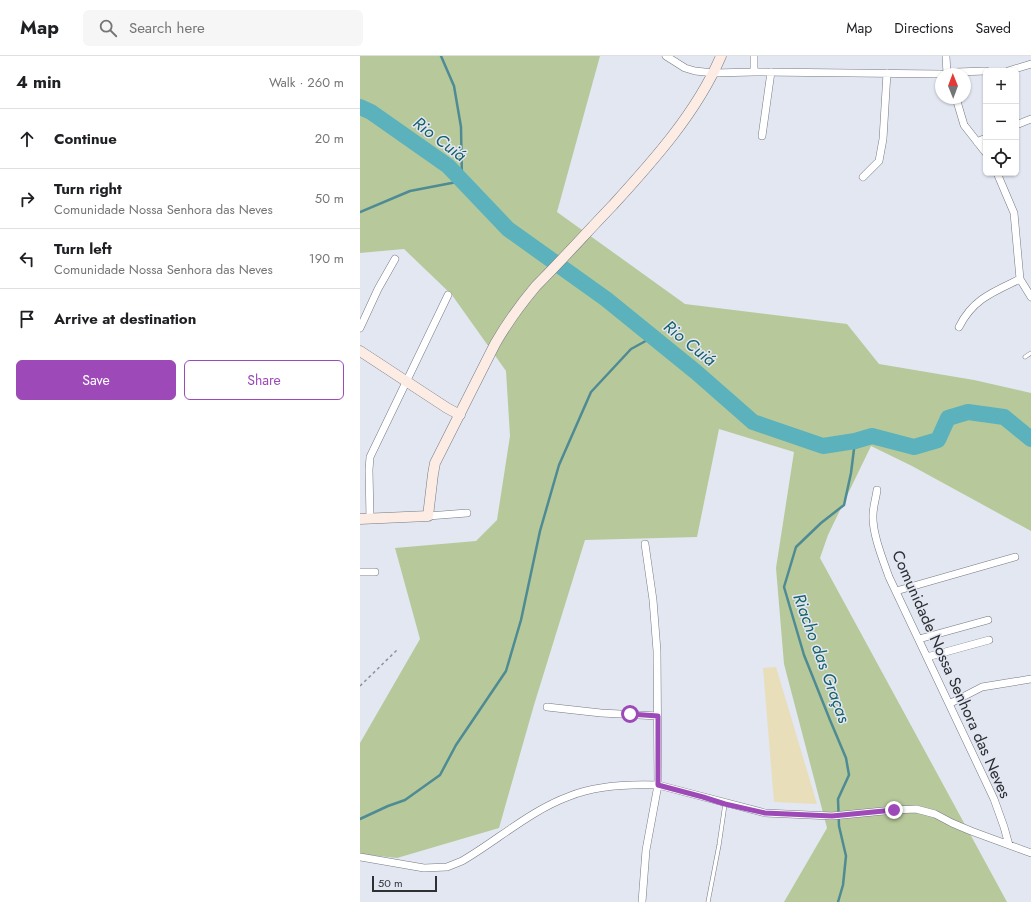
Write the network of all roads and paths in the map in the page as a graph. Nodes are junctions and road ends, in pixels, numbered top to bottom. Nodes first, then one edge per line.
1 (666, 56) edge
2 (721, 56) edge
3 (754, 56) edge
4 (946, 56) edge
5 (1031, 64) edge
6 (947, 68) edge
7 (1018, 68) edge
8 (983, 71) edge
9 (754, 72) junction
10 (771, 72) junction
11 (971, 72) edge
12 (714, 73) junction
13 (887, 73) junction
14 (935, 74) edge
15 (958, 104) edge
16 (1031, 119) edge
17 (1019, 124) edge
18 (762, 136) dead end
19 (983, 139) edge
20 (977, 142) junction
21 (983, 149) edge
22 (998, 176) edge
23 (863, 177) dead end
24 (396, 259) dead end
25 (1020, 279) junction
26 (448, 295) dead end
27 (1031, 297) edge
28 (959, 327) dead end
29 (360, 328) edge
30 (360, 351) edge
31 (1031, 353) edge
32 (1024, 357) dead end
33 (407, 381) junction
34 (458, 418) junction
35 (877, 490) dead end
36 (467, 512) dead end
37 (428, 516) junction
38 (365, 518) edge
39 (645, 544) dead end
40 (1015, 557) dead end
41 (360, 572) edge
42 (375, 572) dead end
43 (896, 591) junction
44 (988, 620) dead end
45 (919, 639) junction
46 (989, 640) dead end
47 (398, 649) dead end
48 (927, 657) junction
49 (1031, 678) edge
50 (360, 686) edge
51 (949, 704) junction
52 (547, 707) dead end
53 (658, 716) junction
54 (658, 785) junction
55 (725, 804) junction
56 (1009, 845) junction
57 (1031, 853) edge
58 (360, 858) edge
59 (642, 902) edge
60 (708, 902) edge

1 - 12 street
2 - 12 main road
3 - 9 street
4 - 6 street
5 - 7 street
8 - 11 street
9 - 10 street
9 - 12 street
10 - 13 street
10 - 18 street
12 - 34 main road
13 - 14 street
13 - 23 street
15 - 20 street
16 - 17 street
19 - 20 street
20 - 21 street
22 - 25 street
24 - 29 street
25 - 27 street
25 - 28 street
26 - 33 street
30 - 33 main road
31 - 32 lane
33 - 34 main road
33 - 38 street
34 - 37 main road
35 - 43 street, Comunidade Nossa Senhora das Neves
36 - 37 street
37 - 38 main road
39 - 53 street
40 - 43 street
41 - 42 street
43 - 45 street, Comunidade Nossa Senhora das Neves
44 - 45 street
45 - 48 street, Comunidade Nossa Senhora das Neves
46 - 48 street
47 - 50 path
48 - 51 street, Comunidade Nossa Senhora das Neves
49 - 51 street
51 - 56 street, Comunidade Nossa Senhora das Neves
52 - 53 street
53 - 54 street
54 - 55 street
54 - 58 street
54 - 59 street
55 - 56 street
55 - 60 lane
56 - 57 street

